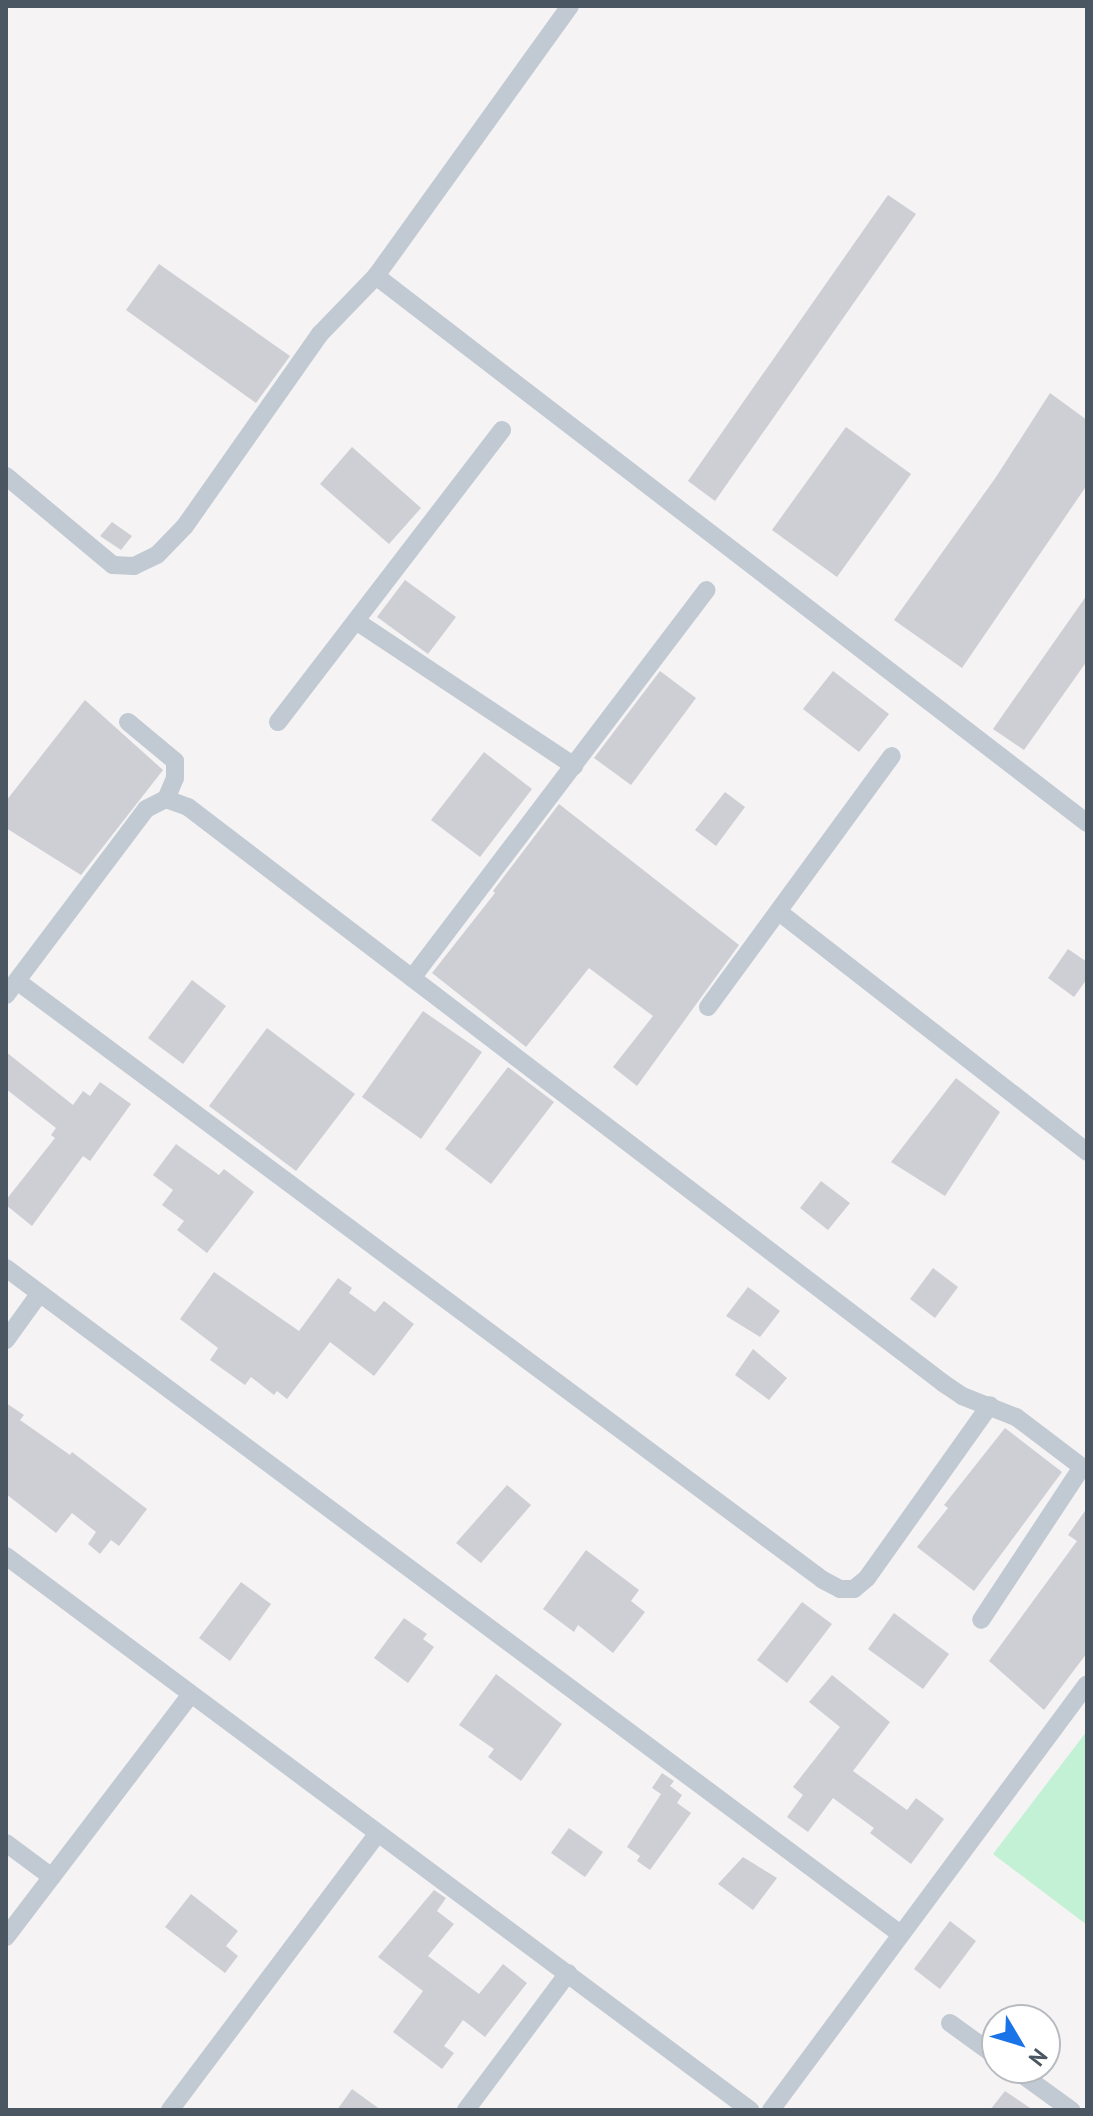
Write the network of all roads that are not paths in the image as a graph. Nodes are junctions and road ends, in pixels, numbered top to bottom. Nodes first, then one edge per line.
1 (570, 6) edge
2 (376, 276) junction
3 (502, 430) dead end
4 (6, 476) edge
5 (706, 590) dead end
6 (356, 621) junction
7 (128, 722) dead end
8 (278, 722) dead end
9 (892, 756) dead end
10 (574, 766) junction
11 (166, 799) junction
12 (1087, 823) edge
13 (779, 912) junction
14 (412, 978) junction
15 (12, 988) edge
16 (708, 1007) dead end
17 (1087, 1152) edge
18 (6, 1268) edge
19 (39, 1294) junction
20 (6, 1340) edge
21 (990, 1405) junction
22 (1084, 1464) edge
23 (6, 1556) edge
24 (981, 1620) dead end
25 (1087, 1684) edge
26 (191, 1694) junction
27 (377, 1834) junction
28 (6, 1843) edge
29 (52, 1877) junction
30 (899, 1933) junction
31 (6, 1937) edge
32 (568, 1973) junction
33 (950, 2023) dead end
34 (981, 2045) edge
35 (1035, 2084) edge
36 (170, 2110) edge
37 (466, 2110) edge
38 (750, 2110) edge
39 (771, 2110) edge
40 (1071, 2110) edge

1 - 2 street
2 - 4 street
2 - 12 street
3 - 6 street
5 - 10 street
6 - 8 street
6 - 10 street
7 - 11 street
9 - 13 street
10 - 14 street
11 - 14 street
11 - 15 street
13 - 16 street
13 - 17 street
14 - 21 street
15 - 21 street
18 - 19 street
19 - 20 street
19 - 30 street
21 - 22 street
22 - 24 street
23 - 26 street
25 - 30 street
26 - 27 street
26 - 29 street
27 - 32 street
27 - 36 street
28 - 29 street
29 - 31 street
30 - 39 street
32 - 37 street
32 - 38 street
33 - 34 street
35 - 40 street

